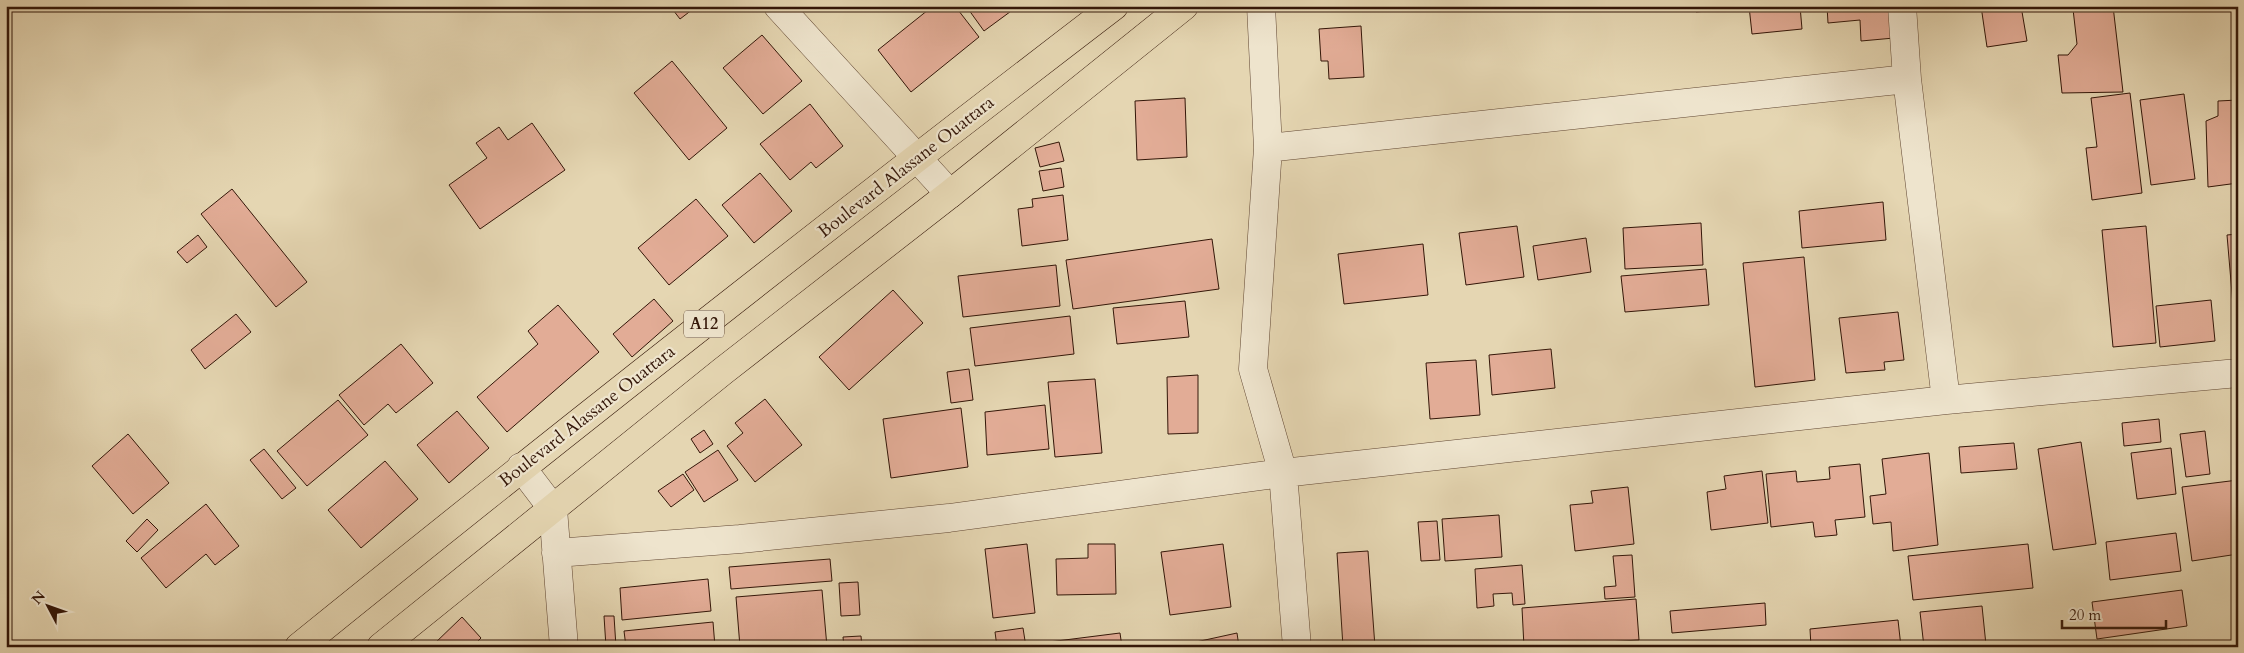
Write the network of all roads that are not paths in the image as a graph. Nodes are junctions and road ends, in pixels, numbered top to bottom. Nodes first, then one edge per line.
1 (778, 6) edge
2 (1114, 6) edge
3 (1184, 6) edge
4 (1261, 6) edge
5 (1902, 6) edge
6 (1908, 79) junction
7 (1268, 148) junction
8 (917, 157) junction
9 (950, 194) junction
10 (2238, 373) edge
11 (1946, 400) junction
12 (521, 467) junction
13 (1283, 473) junction
14 (553, 509) junction
15 (556, 552) junction
16 (300, 647) edge
17 (381, 647) edge
18 (564, 647) edge
19 (1297, 647) edge

1 - 8 street
2 - 8 main road, Boulevard Alassane Ouattara / A12
3 - 9 main road, A12
4 - 7 street
5 - 6 street
6 - 7 street
6 - 11 street
7 - 13 street
8 - 9 street
8 - 12 main road, Boulevard Alassane Ouattara / A12
9 - 14 main road, A12
10 - 11 street
11 - 13 street
12 - 14 street
12 - 16 main road, Boulevard Alassane Ouattara / A12
13 - 15 street
13 - 19 street
14 - 15 street
14 - 17 main road, A12
15 - 18 street

